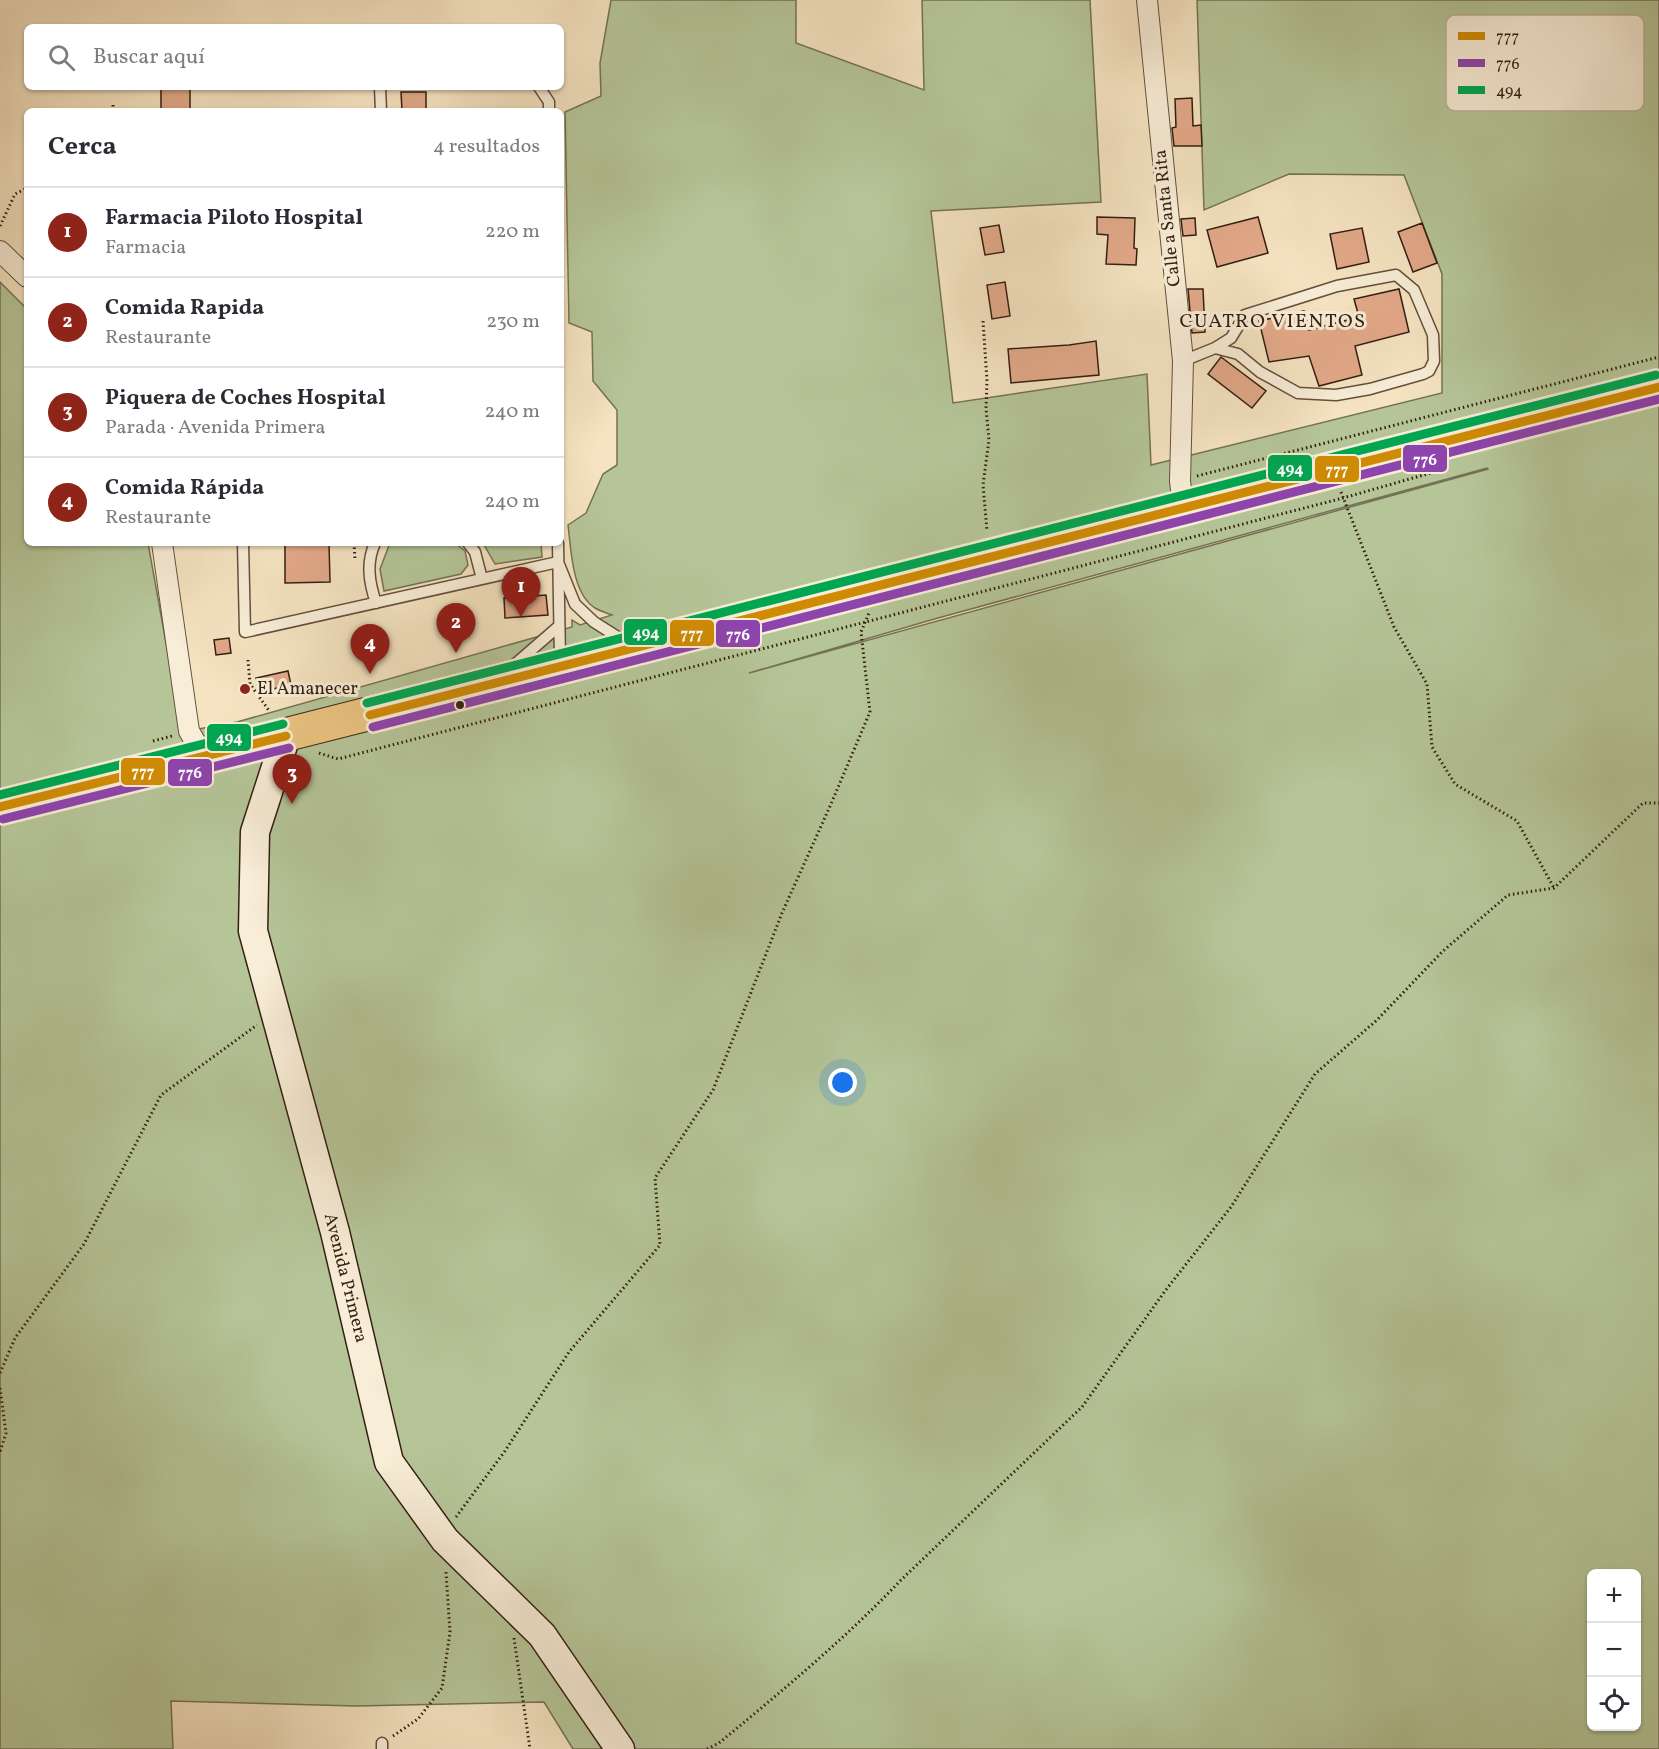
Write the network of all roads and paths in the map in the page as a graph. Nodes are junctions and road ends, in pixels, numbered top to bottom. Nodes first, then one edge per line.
1 (1147, 0) edge
2 (380, 90) edge
3 (541, 90) edge
4 (381, 108) edge
5 (549, 108) edge
6 (24, 190) edge
7 (0, 226) edge
8 (0, 251) edge
9 (24, 274) edge
10 (983, 321) dead end
11 (1215, 348) junction
12 (1659, 357) edge
13 (1183, 362) junction
14 (1659, 387) edge
15 (1445, 469) dead end
16 (1338, 484) junction
17 (1182, 494) junction
18 (162, 546) edge
19 (243, 546) edge
20 (374, 546) edge
21 (470, 546) edge
22 (558, 546) edge
23 (994, 556) junction
24 (558, 562) junction
25 (482, 579) junction
26 (880, 585) junction
27 (376, 603) junction
28 (865, 622) junction
29 (559, 626) junction
30 (692, 633) junction
31 (635, 648) junction
32 (248, 660) dead end
33 (516, 663) junction
34 (560, 666) junction
35 (492, 684) junction
36 (358, 732) dead end
37 (295, 742) junction
38 (218, 752) junction
39 (1659, 803) edge
40 (0, 807) edge
41 (1554, 888) junction
42 (275, 1011) junction
43 (0, 1373) edge
44 (0, 1388) edge
45 (0, 1452) edge
46 (450, 1528) junction
47 (508, 1602) junction
48 (382, 1746) edge
49 (530, 1749) edge
50 (620, 1749) edge
51 (707, 1749) edge

1 - 13 street, Calle a Santa Rita
2 - 4 lane
3 - 5 lane
6 - 7 path
8 - 9 street
10 - 23 path
11 - 11 lane
11 - 13 lane
12 - 17 path
13 - 17 street, Calle a Santa Rita
14 - 16 highway
15 - 16 path
16 - 17 highway
16 - 28 path
16 - 41 path
17 - 23 highway
18 - 38 street
19 - 27 lane
20 - 27 lane
21 - 25 lane
22 - 24 lane
23 - 26 highway
24 - 25 lane
24 - 29 lane
24 - 31 lane
25 - 27 lane
26 - 28 path
26 - 30 highway
28 - 37 path
28 - 46 path
29 - 33 lane
29 - 34 lane
30 - 31 highway
30 - 36 lane
31 - 34 highway
32 - 37 path
33 - 35 lane
33 - 37 lane
34 - 35 highway
35 - 37 highway
37 - 38 highway
37 - 42 main road, Avenida Primera
38 - 40 highway
39 - 41 path
41 - 51 path
42 - 43 path
42 - 46 main road, Avenida Primera
44 - 45 path
46 - 47 main road, Avenida Primera
46 - 48 path
47 - 49 path
47 - 50 main road, Avenida Primera

